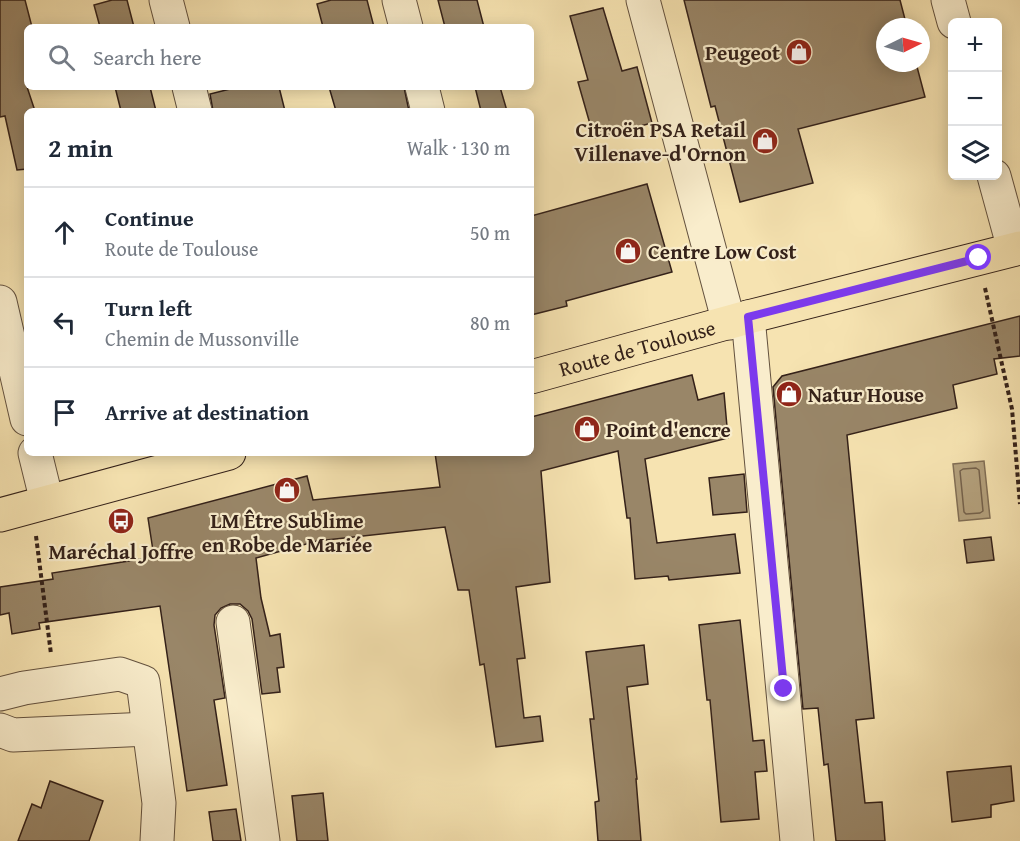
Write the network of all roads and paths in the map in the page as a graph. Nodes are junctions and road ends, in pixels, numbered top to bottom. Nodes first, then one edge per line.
1 (166, 0) edge
2 (399, 0) edge
3 (643, 0) edge
4 (948, 0) edge
5 (953, 18) edge
6 (172, 24) edge
7 (405, 24) edge
8 (190, 90) edge
9 (423, 90) edge
10 (194, 108) edge
11 (427, 108) edge
12 (995, 180) edge
13 (1017, 248) edge
14 (979, 258) junction
15 (0, 302) edge
16 (738, 320) junction
17 (534, 376) edge
18 (24, 406) edge
19 (35, 456) edge
20 (218, 456) edge
21 (40, 504) junction
22 (1020, 504) edge
23 (0, 515) edge
24 (233, 622) dead end
25 (55, 684) junction
26 (0, 694) edge
27 (149, 729) junction
28 (0, 730) edge
29 (157, 841) edge
30 (263, 841) edge
31 (798, 841) edge

1 - 6 street
2 - 7 street
3 - 16 street
4 - 5 street
8 - 10 street
9 - 11 street
12 - 13 street
13 - 14 main road, Route de Toulouse
14 - 16 main road, Route de Toulouse
14 - 22 path
15 - 18 street
16 - 17 main road, Route de Toulouse
16 - 31 street
19 - 21 street
20 - 21 main road
21 - 23 main road
21 - 25 path
24 - 30 street
25 - 26 street
25 - 27 street
27 - 28 street
27 - 29 street

